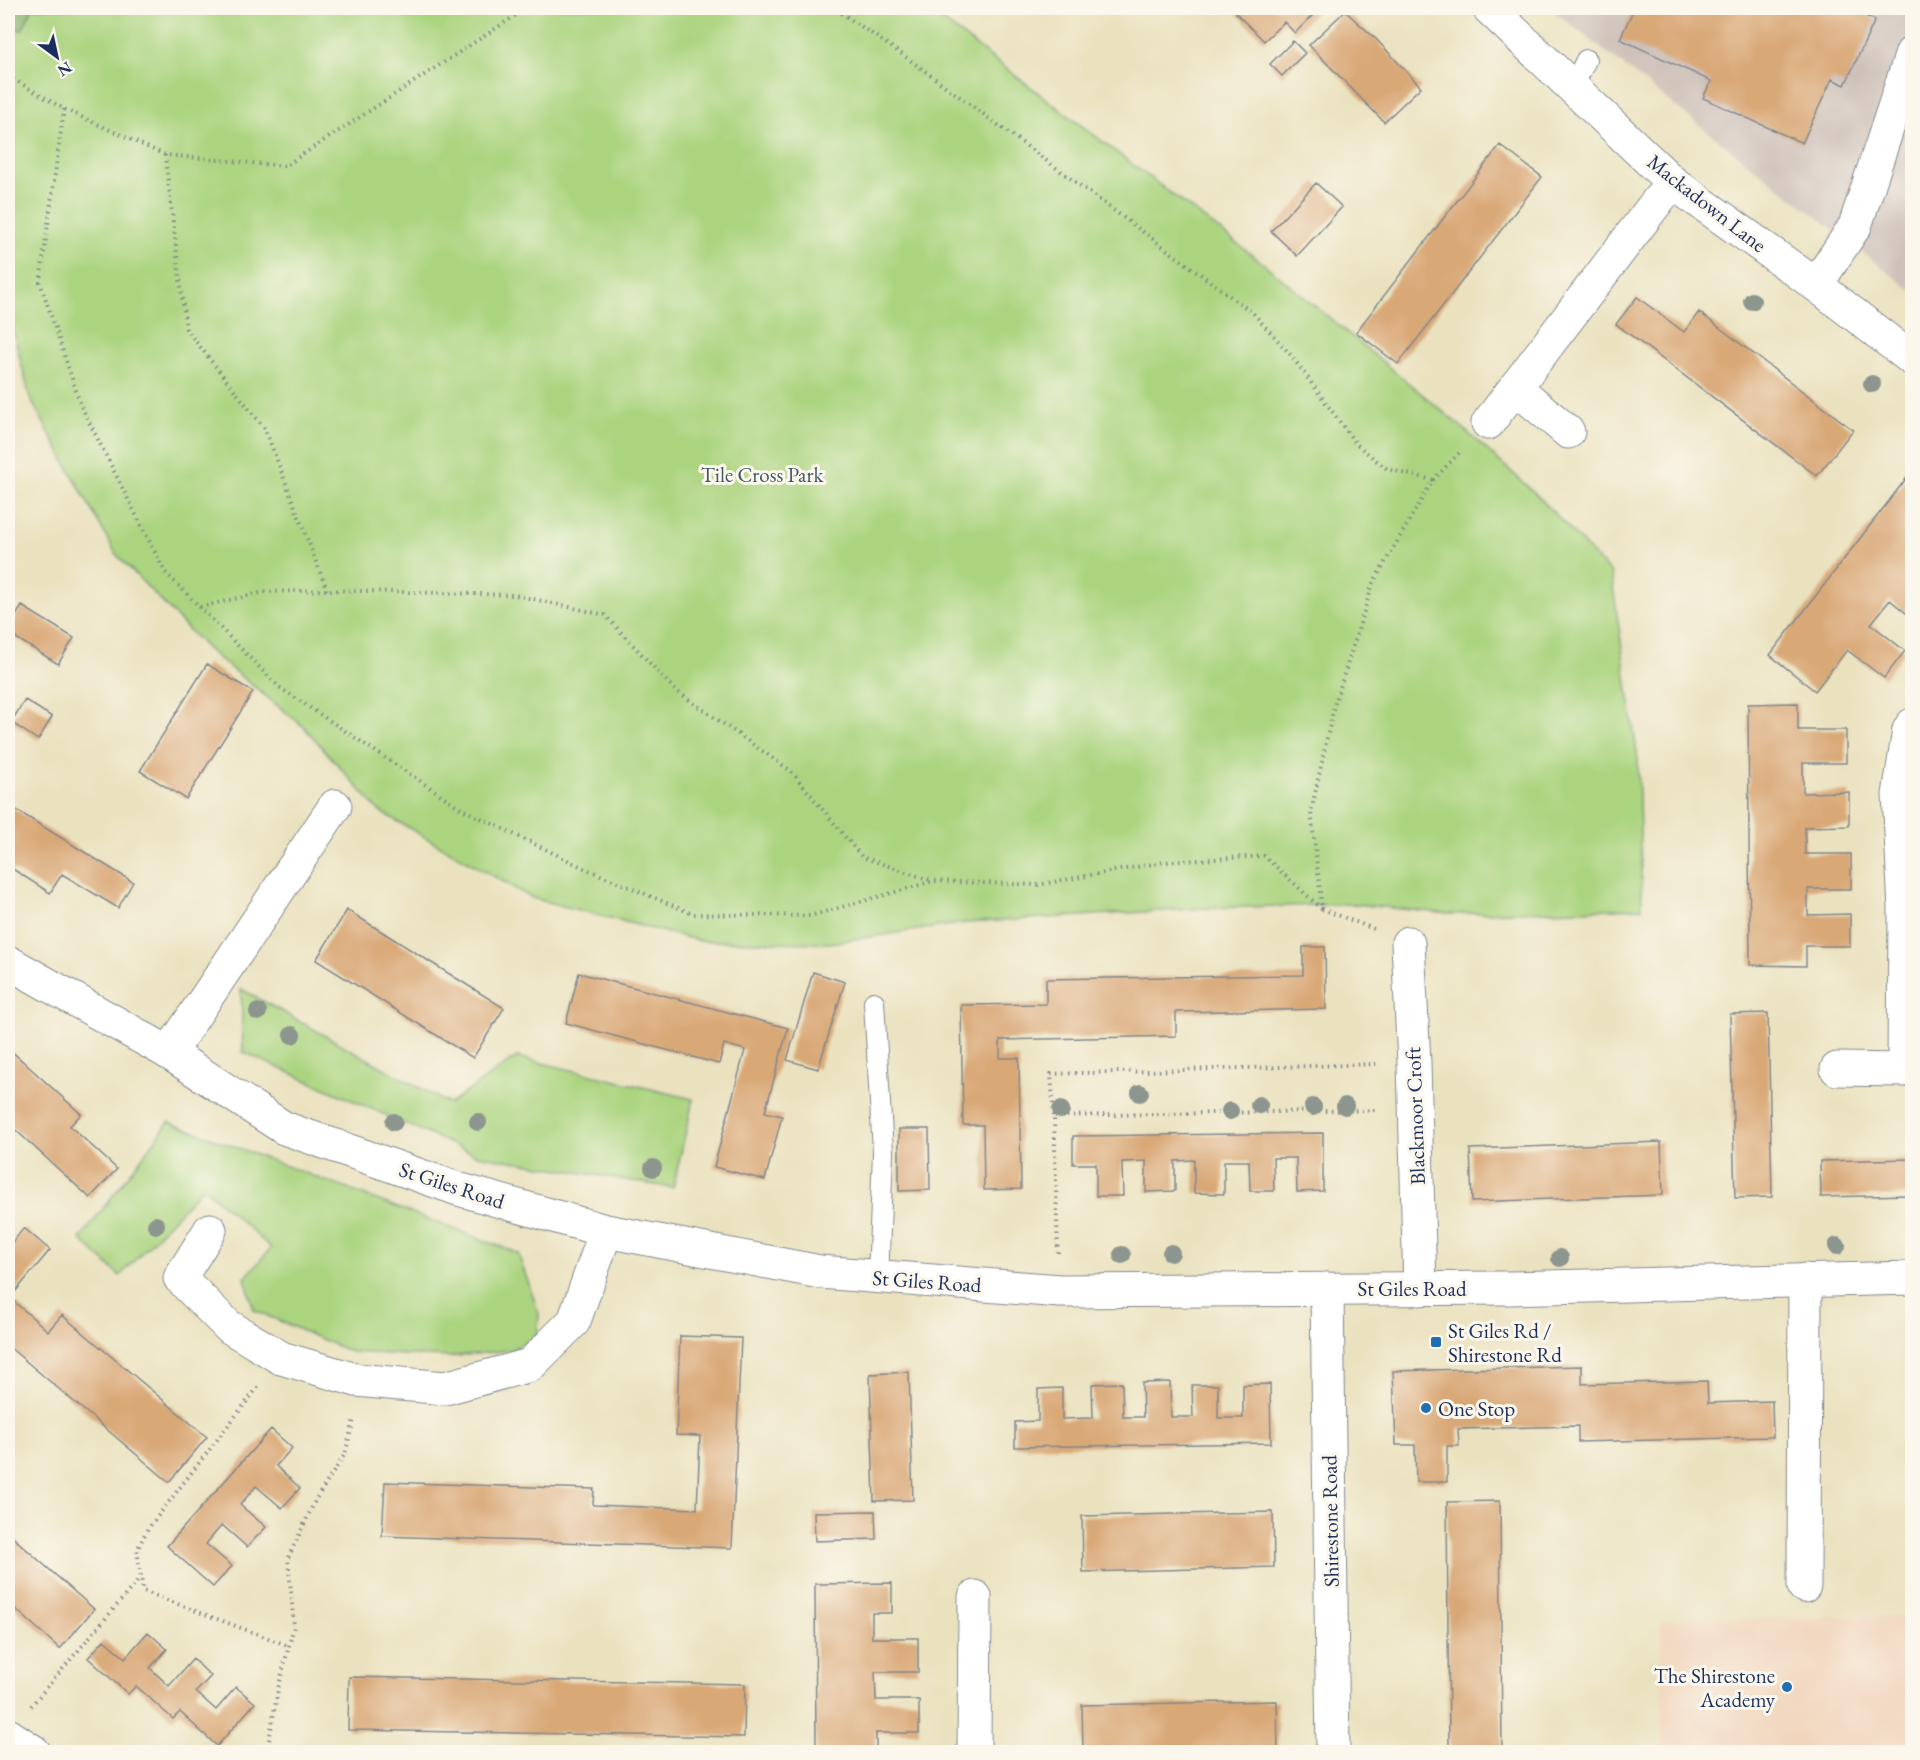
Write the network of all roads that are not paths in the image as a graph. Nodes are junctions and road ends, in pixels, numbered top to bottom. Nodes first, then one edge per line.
1 (1495, 10) edge
2 (1912, 53) edge
3 (1672, 182) junction
4 (1816, 285) junction
5 (1912, 359) edge
6 (1516, 388) junction
7 (1488, 423) dead end
8 (1568, 432) dead end
9 (1912, 725) edge
10 (334, 806) dead end
11 (1408, 943) road end
12 (8, 962) edge
13 (874, 1002) dead end
14 (169, 1053) junction
15 (1837, 1069) dead end
16 (210, 1230) dead end
17 (606, 1231) junction
18 (878, 1278) junction
19 (1912, 1278) edge
20 (1805, 1280) junction
21 (1327, 1288) junction
22 (1420, 1288) junction
23 (1804, 1586) dead end
24 (975, 1597) dead end
25 (8, 1735) edge
26 (34, 1752) edge
27 (974, 1752) edge
28 (1333, 1752) edge

1 - 3 street, Mackadown Lane
2 - 4 street
3 - 4 street, Mackadown Lane
3 - 6 street
4 - 5 street, Mackadown Lane
6 - 7 street
6 - 8 street
9 - 15 street
10 - 14 street
11 - 22 street, Blackmoor Croft
12 - 14 street, St Giles Road
13 - 18 lane
14 - 17 street, St Giles Road
16 - 17 street
17 - 18 street, St Giles Road
18 - 21 street, St Giles Road
19 - 20 street, St Giles Road
20 - 22 street, St Giles Road
20 - 23 street
21 - 22 street, St Giles Road
21 - 28 street, Shirestone Road
24 - 27 street
25 - 26 street

